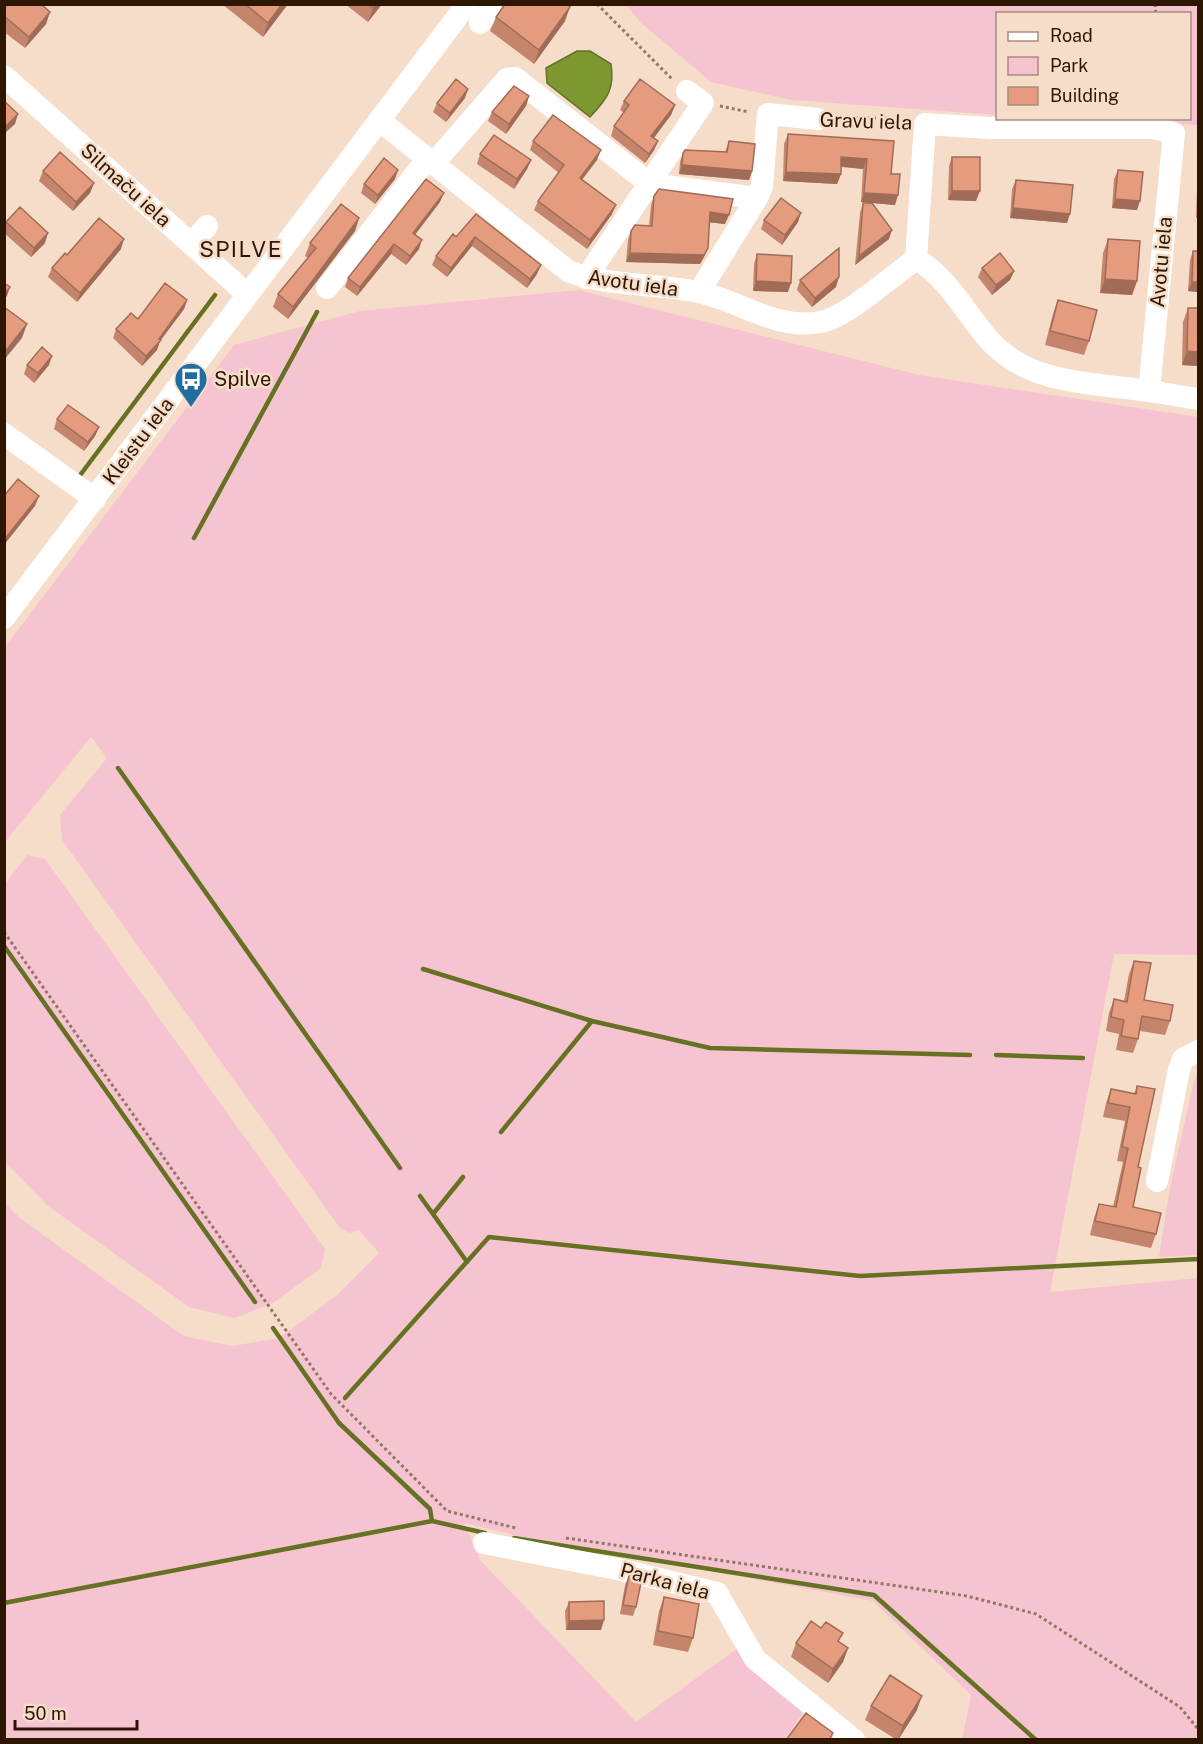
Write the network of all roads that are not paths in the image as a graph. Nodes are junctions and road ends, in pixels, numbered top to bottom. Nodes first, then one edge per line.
1 (466, 4) edge
2 (495, 4) edge
3 (480, 23) dead end
4 (4, 76) edge
5 (695, 97) road end
6 (818, 119) road end
7 (379, 120) junction
8 (1174, 133) joint
9 (431, 160) junction
10 (650, 184) junction
11 (757, 198) junction
12 (207, 226) dead end
13 (191, 244) junction
14 (916, 259) junction
15 (586, 278) junction
16 (327, 288) dead end
17 (699, 292) junction
18 (248, 294) junction
19 (1149, 392) junction
20 (1198, 399) edge
21 (4, 434) edge
22 (95, 499) junction
23 (4, 618) edge
24 (1198, 1051) edge
25 (1157, 1181) dead end
26 (484, 1543) dead end
27 (855, 1740) edge

1 - 7 street, Kleistu iela
2 - 3 street
4 - 13 street, Silmaču iela
5 - 10 street
6 - 11 street, Gravu iela
7 - 9 street, Avotu iela
7 - 18 street, Kleistu iela
8 - 14 street, Gravu iela
8 - 19 street, Avotu iela
9 - 10 street
9 - 15 street, Avotu iela
9 - 16 street
10 - 11 street
10 - 15 street
11 - 17 street
12 - 13 street
13 - 18 street, Silmaču iela
14 - 17 street, Avotu iela
14 - 19 street
15 - 17 street, Avotu iela
18 - 22 street, Kleistu iela
19 - 20 street
21 - 22 street
22 - 23 street, Kleistu iela
24 - 25 street
26 - 27 street, Parka iela

